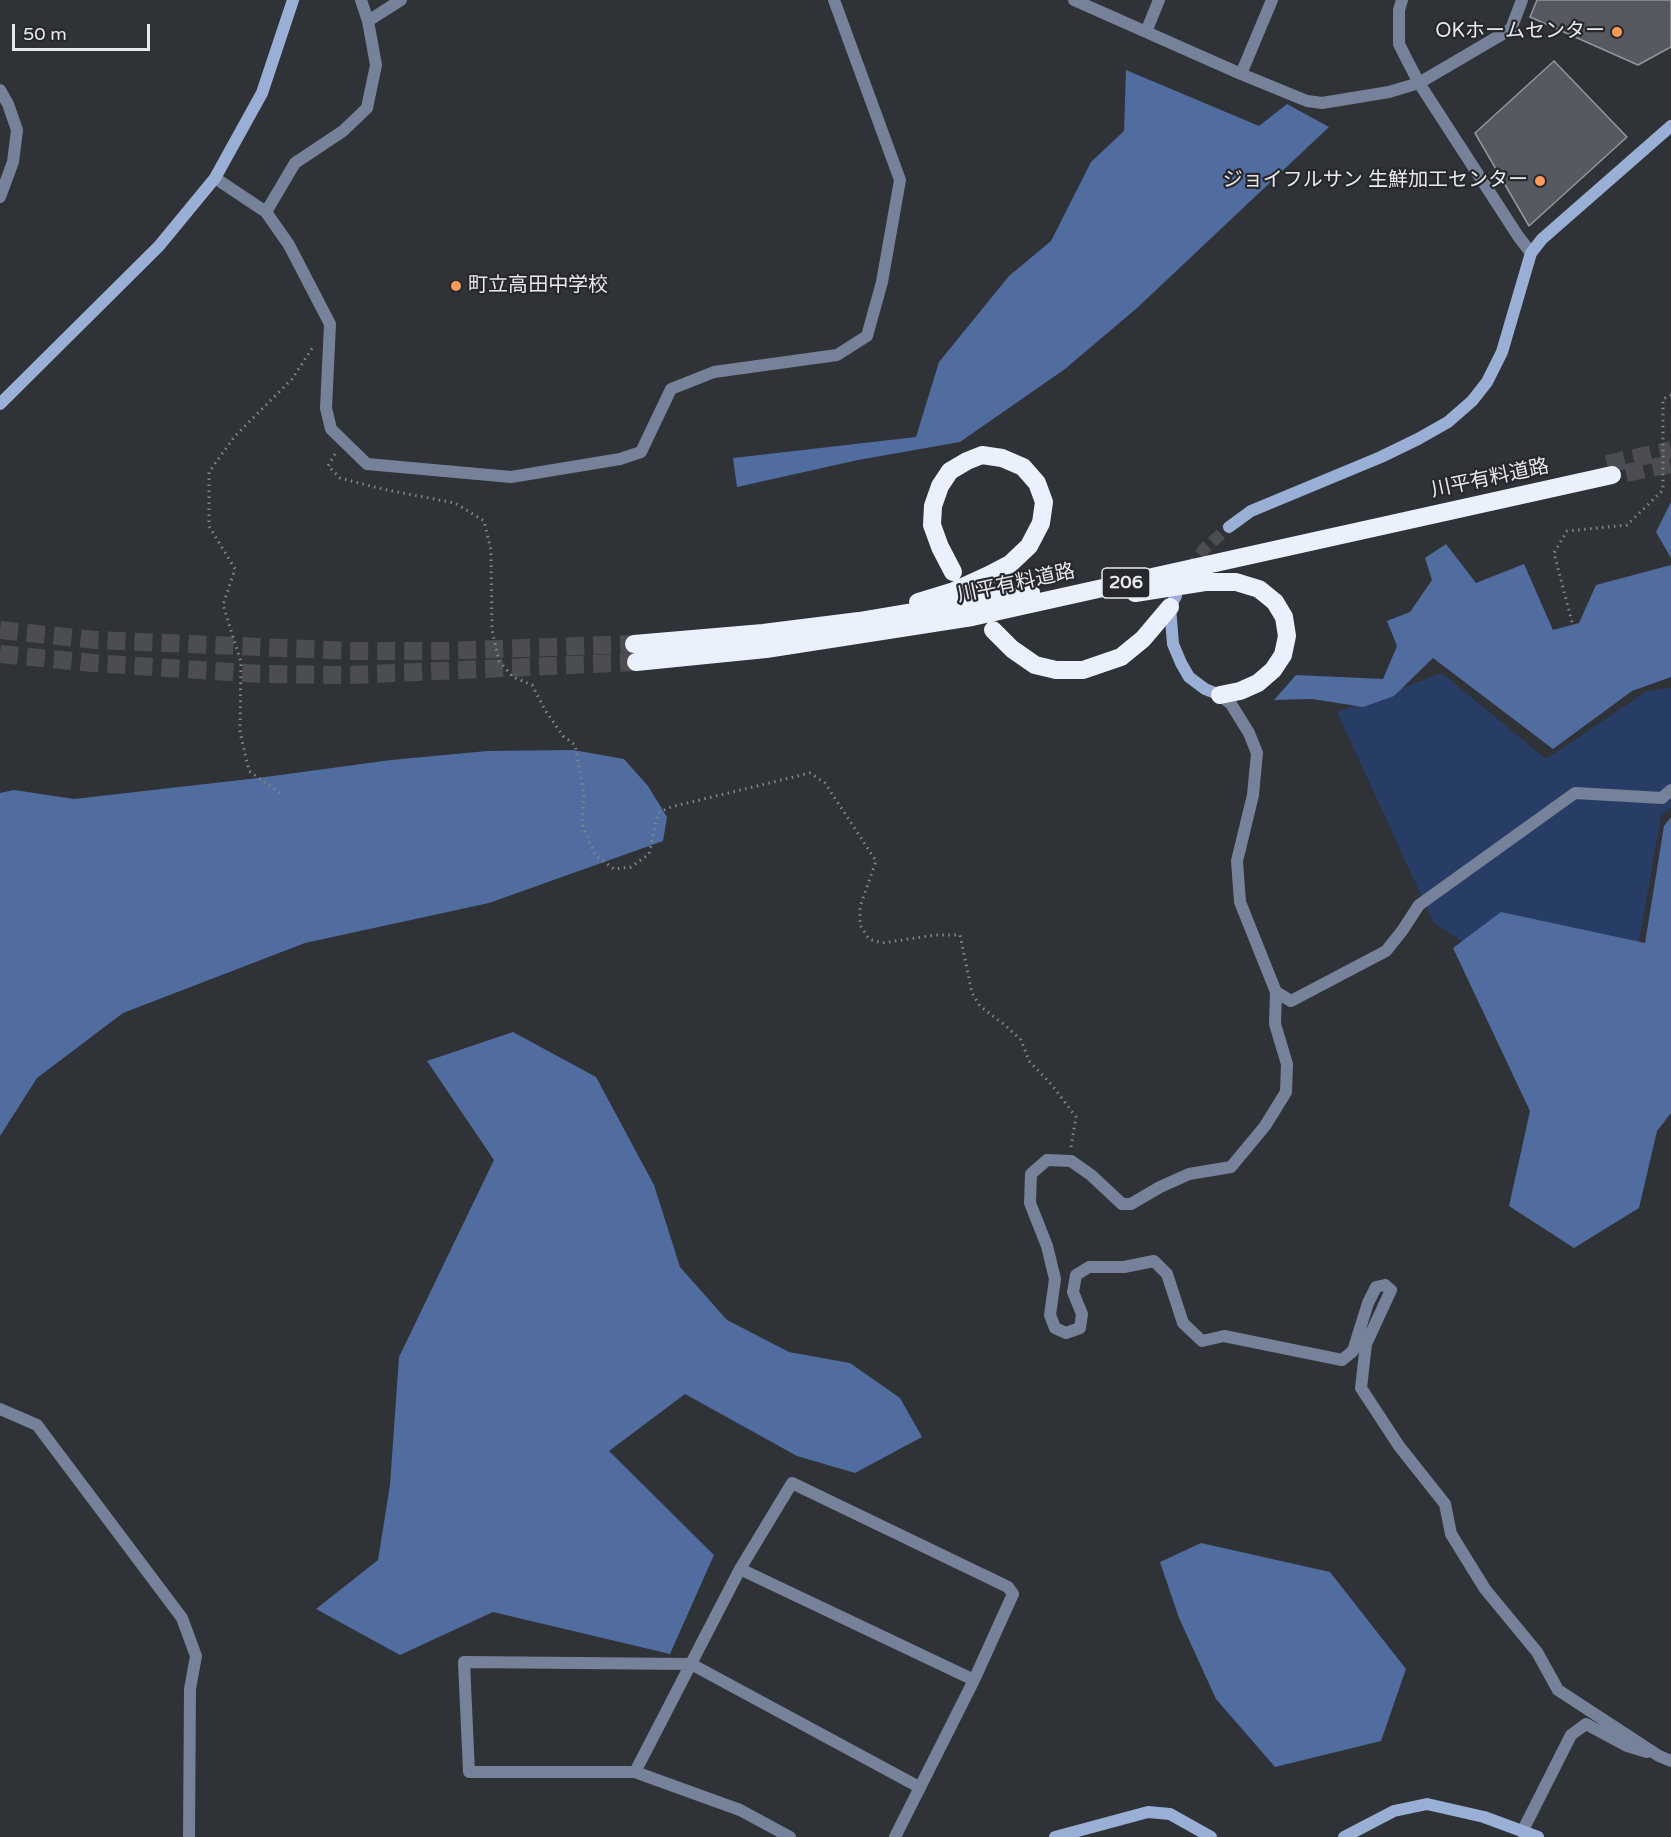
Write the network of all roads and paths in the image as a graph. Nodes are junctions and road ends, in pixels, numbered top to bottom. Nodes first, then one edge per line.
1 (293, 0) edge
2 (361, 0) edge
3 (401, 0) edge
4 (834, 0) edge
5 (1074, 0) edge
6 (1158, 0) edge
7 (1272, 0) edge
8 (1402, 0) edge
9 (1522, 0) edge
10 (368, 21) junction
11 (1146, 32) junction
12 (1241, 74) junction
13 (1419, 83) junction
14 (0, 90) edge
15 (1671, 126) edge
16 (214, 178) junction
17 (0, 197) edge
18 (266, 212) junction
19 (1532, 253) junction
20 (330, 324) junction
21 (1671, 395) edge
22 (0, 404) edge
23 (343, 441) junction
24 (1229, 527) tunnel mouth
25 (953, 572) dead end
26 (1173, 602) joint
27 (972, 616) junction
28 (859, 621) junction
29 (1572, 622) dead end
30 (993, 630) dead end
31 (1220, 695) junction
32 (1671, 790) edge
33 (280, 793) dead end
34 (1276, 992) junction
35 (1069, 1160) junction
36 (0, 1409) edge
37 (740, 1569) junction
38 (691, 1664) junction
39 (974, 1680) junction
40 (1665, 1758) edge
41 (635, 1772) junction
42 (919, 1787) junction
43 (1522, 1832) junction
44 (189, 1837) edge
45 (790, 1837) edge
46 (895, 1837) edge
47 (1055, 1837) edge
48 (1210, 1837) edge
49 (1344, 1837) edge
50 (1539, 1837) edge

1 - 16 street
2 - 10 street
3 - 10 street
4 - 23 street
5 - 11 street
6 - 11 street
7 - 12 street
8 - 13 street
9 - 13 street
10 - 18 street
11 - 12 street
12 - 13 street
13 - 19 street
14 - 17 street
15 - 19 street
16 - 18 street
16 - 22 street
18 - 20 street
19 - 24 street
20 - 23 street
20 - 33 path
21 - 29 path
23 - 35 path
25 - 28 highway
26 - 30 highway
26 - 31 street
27 - 28 highway, 川平有料道路 / 206
27 - 28 highway, 川平有料道路 / 206
27 - 31 highway
31 - 34 street
32 - 34 street
34 - 35 street
35 - 40 street
36 - 44 street
37 - 38 street
37 - 39 street
37 - 39 street
38 - 41 street
38 - 41 street
38 - 42 street
39 - 42 street
40 - 43 street
41 - 45 street
42 - 46 street
43 - 49 street
43 - 50 street
47 - 48 street

